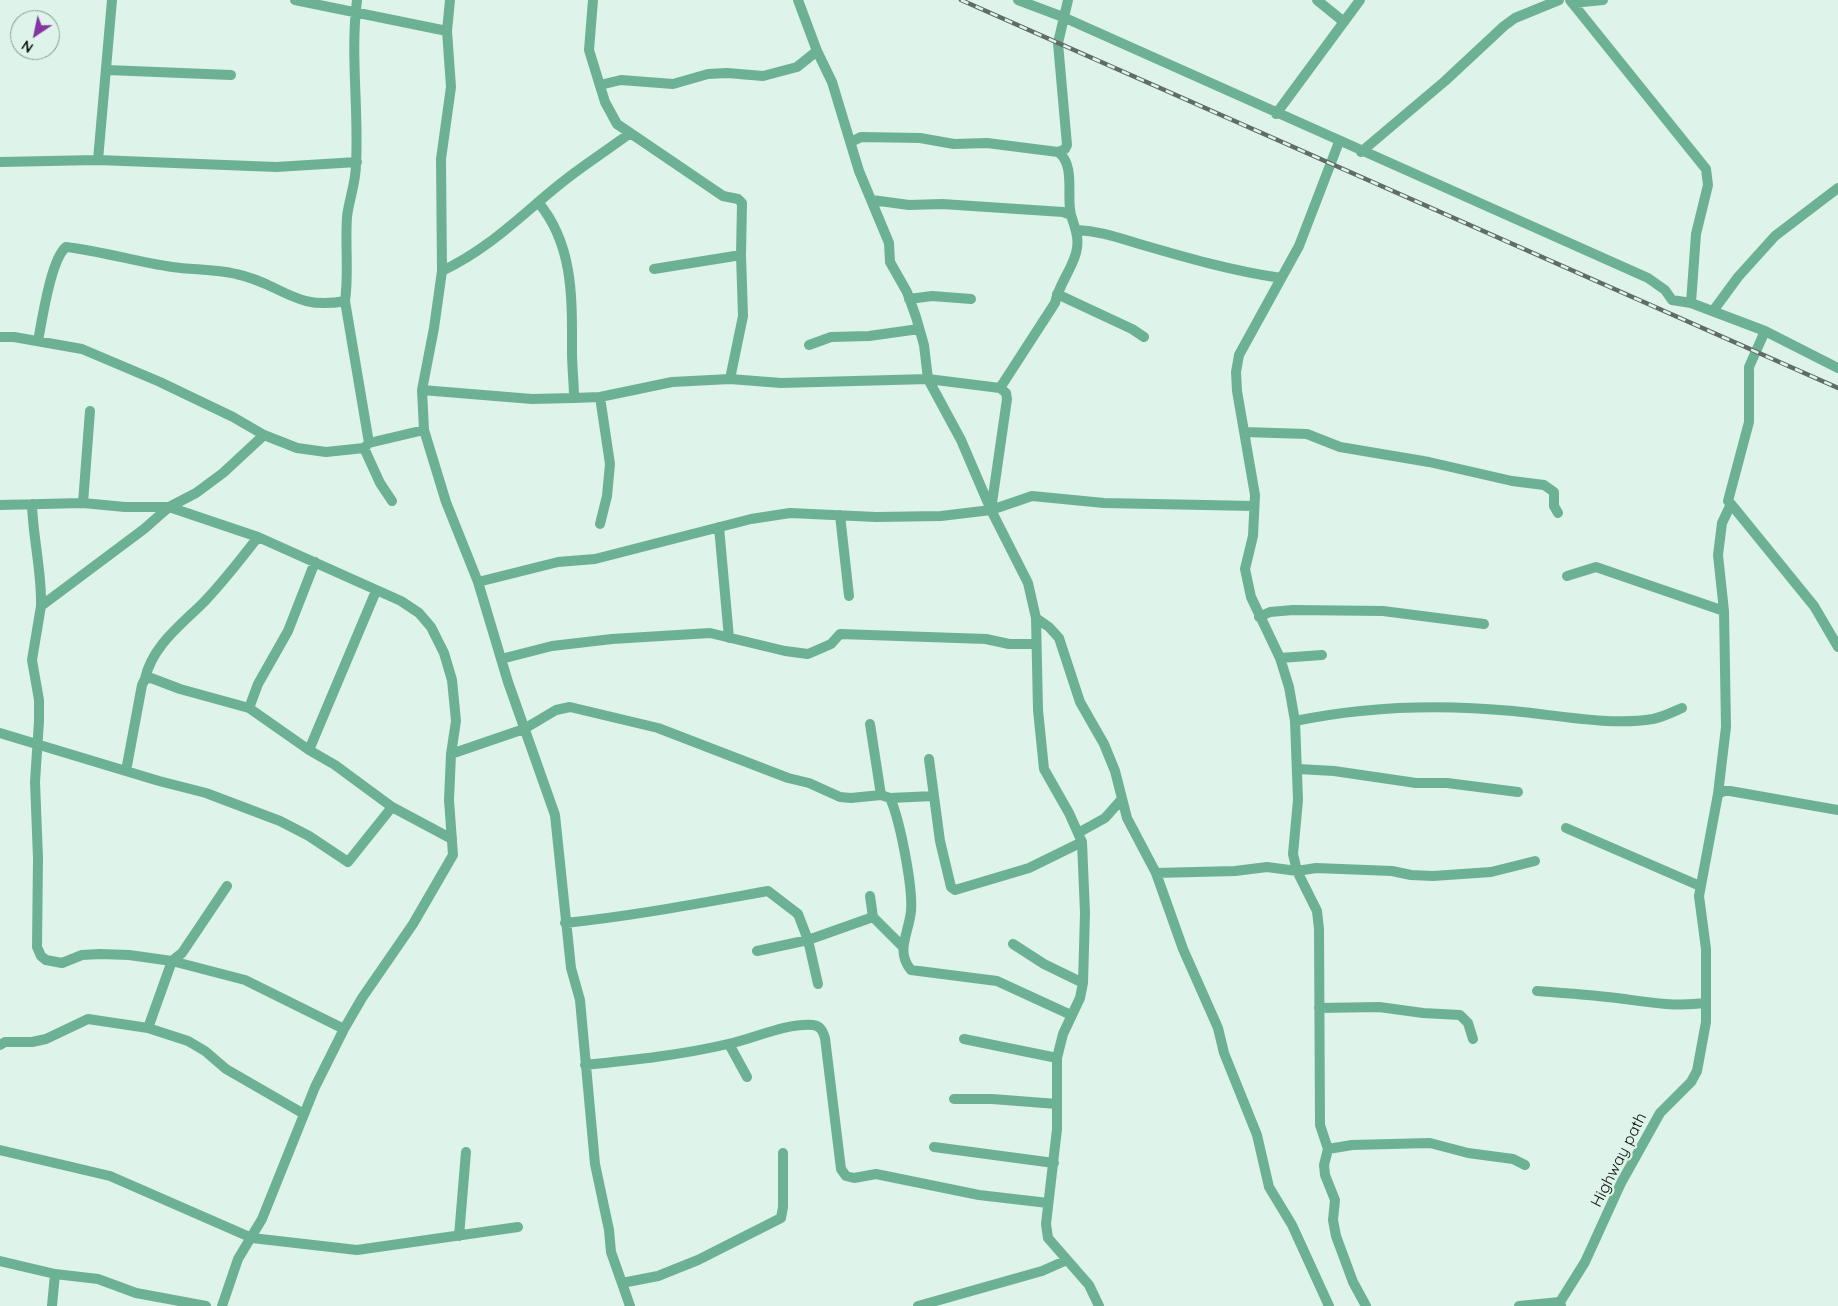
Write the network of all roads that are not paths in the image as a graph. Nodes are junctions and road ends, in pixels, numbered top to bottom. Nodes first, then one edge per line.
1 (112, 0) edge
2 (295, 0) edge
3 (357, 0) edge
4 (450, 0) edge
5 (593, 0) edge
6 (798, 0) edge
7 (1018, 0) edge
8 (1068, 0) edge
9 (1318, 0) edge
10 (1360, 0) edge
11 (1559, 0) edge
12 (1602, 0) edge
13 (1571, 1) edge
14 (355, 11) junction
15 (1063, 17) junction
16 (1344, 22) junction
17 (447, 30) junction
18 (816, 50) junction
19 (107, 70) junction
20 (231, 75) dead end
21 (600, 85) junction
22 (1276, 114) junction
23 (629, 134) junction
24 (851, 142) junction
25 (1339, 142) junction
26 (1058, 152) junction
27 (1361, 152) junction
28 (98, 160) junction
29 (0, 162) edge
30 (357, 162) junction
31 (1838, 188) edge
32 (872, 200) junction
33 (538, 202) junction
34 (1071, 216) junction
35 (1077, 230) junction
36 (740, 255) junction
37 (654, 269) dead end
38 (442, 271) junction
39 (1281, 278) junction
40 (1057, 294) junction
41 (909, 299) junction
42 (971, 299) dead end
43 (345, 301) junction
44 (1691, 303) junction
45 (1713, 311) junction
46 (919, 329) junction
47 (1765, 331) junction
48 (0, 337) edge
49 (1144, 337) dead end
50 (38, 341) junction
51 (809, 345) dead end
52 (1838, 368) edge
53 (730, 379) junction
54 (928, 379) junction
55 (1000, 388) junction
56 (422, 390) junction
57 (600, 397) junction
58 (574, 398) junction
59 (90, 411) dead end
60 (424, 430) junction
61 (1244, 432) junction
62 (264, 435) junction
63 (367, 445) junction
64 (392, 501) dead end
65 (83, 503) junction
66 (32, 504) junction
67 (1731, 504) junction
68 (0, 505) edge
69 (1254, 506) junction
70 (169, 507) junction
71 (991, 510) junction
72 (1558, 513) dead end
73 (840, 516) junction
74 (600, 524) dead end
75 (719, 527) junction
76 (258, 537) junction
77 (316, 562) junction
78 (1567, 576) dead end
79 (478, 582) junction
80 (376, 591) junction
81 (849, 596) dead end
82 (41, 606) junction
83 (1724, 611) junction
84 (1259, 617) junction
85 (1036, 618) junction
86 (1484, 624) dead end
87 (730, 638) junction
88 (1036, 644) junction
89 (1838, 647) edge
90 (1322, 655) dead end
91 (1280, 658) junction
92 (501, 659) junction
93 (144, 679) junction
94 (249, 708) junction
95 (1682, 708) dead end
96 (1295, 721) junction
97 (870, 724) dead end
98 (524, 729) junction
99 (0, 733) edge
100 (36, 743) junction
101 (309, 750) junction
102 (451, 754) junction
103 (929, 760) dead end
104 (1298, 769) junction
105 (126, 771) junction
106 (1518, 792) dead end
107 (1718, 794) junction
108 (886, 796) junction
109 (934, 796) junction
110 (1121, 800) junction
111 (392, 806) junction
112 (1838, 810) edge
113 (1566, 828) dead end
114 (1080, 837) junction
115 (452, 839) junction
116 (1535, 861) dead end
117 (1297, 870) junction
118 (1156, 873) junction
119 (1701, 884) junction
120 (227, 886) dead end
121 (870, 896) dead end
122 (873, 917) junction
123 (565, 923) junction
124 (808, 940) junction
125 (1013, 944) dead end
126 (903, 948) junction
127 (756, 951) dead end
128 (172, 962) junction
129 (1084, 983) junction
130 (818, 984) dead end
131 (1537, 991) dead end
132 (1705, 1003) junction
133 (1319, 1008) junction
134 (1071, 1015) junction
135 (148, 1028) junction
136 (344, 1029) junction
137 (964, 1039) dead end
138 (1473, 1039) dead end
139 (729, 1044) junction
140 (0, 1045) edge
141 (1057, 1058) junction
142 (585, 1065) junction
143 (747, 1077) dead end
144 (954, 1099) dead end
145 (1057, 1104) junction
146 (304, 1114) junction
147 (934, 1147) dead end
148 (1328, 1149) junction
149 (0, 1150) edge
150 (466, 1152) dead end
151 (783, 1153) dead end
152 (1054, 1162) junction
153 (1525, 1165) dead end
154 (1048, 1203) junction
155 (518, 1227) dead end
156 (460, 1236) junction
157 (252, 1238) junction
158 (1067, 1260) junction
159 (0, 1262) edge
160 (54, 1274) junction
161 (622, 1282) junction
162 (1561, 1304) edge
163 (52, 1306) edge
164 (206, 1306) edge
165 (222, 1306) edge
166 (630, 1306) edge
167 (918, 1306) edge
168 (1099, 1306) edge
169 (1329, 1306) edge
170 (1366, 1306) edge
171 (1519, 1306) edge

1 - 19 street
2 - 14 street
3 - 14 street
4 - 17 street
5 - 21 street
6 - 18 street
7 - 15 street
8 - 15 street
9 - 16 street
10 - 16 street
11 - 27 street
12 - 13 street
13 - 44 street
14 - 17 street
14 - 30 street
15 - 22 street
15 - 26 street
16 - 22 street
17 - 38 street
18 - 21 street
18 - 24 street
19 - 20 street
19 - 28 street
21 - 23 street
22 - 25 street
23 - 33 street
23 - 36 street
24 - 26 street
24 - 32 street
25 - 27 street
25 - 39 street
26 - 34 street
27 - 44 street
28 - 29 street
28 - 30 street
30 - 43 street
31 - 45 street
32 - 34 street
32 - 41 street
33 - 38 street
33 - 58 street
34 - 35 street
35 - 39 street
35 - 40 street
36 - 37 street
36 - 53 street
38 - 56 street
39 - 61 street
40 - 49 street
40 - 55 street
41 - 42 street
41 - 46 street
43 - 50 street
43 - 63 street
44 - 45 street
45 - 47 street
46 - 51 street
46 - 54 street
47 - 52 street
47 - 67 street, Highway path
48 - 50 street
50 - 62 street
53 - 54 street
53 - 57 street
54 - 55 street
54 - 71 street
55 - 71 street
56 - 58 street
56 - 60 street
57 - 58 street
57 - 74 street
59 - 65 street
60 - 63 street
60 - 79 street
61 - 69 street
61 - 72 street
62 - 63 street
62 - 70 street
63 - 64 street
65 - 66 street
65 - 70 street
66 - 68 street
66 - 82 street
67 - 83 street, Highway path
67 - 89 street
69 - 71 street
69 - 84 street
70 - 76 street
70 - 82 street
71 - 73 street
71 - 85 street
73 - 75 street
73 - 81 street
75 - 79 street
75 - 87 street
76 - 77 street
76 - 93 street
77 - 80 street
77 - 94 street
78 - 83 street
79 - 92 street
80 - 101 street
80 - 102 street
82 - 100 street
83 - 107 street, Highway path
84 - 86 street
84 - 91 street
85 - 88 street
85 - 110 street
87 - 88 street
87 - 92 street
88 - 114 street
90 - 91 street
91 - 96 street
92 - 98 street
93 - 94 street
93 - 105 street
94 - 101 street
95 - 96 street
96 - 104 street
97 - 108 street
98 - 102 street
98 - 108 street
98 - 123 street
99 - 100 street
100 - 105 street
100 - 128 street
101 - 111 street
102 - 115 street
103 - 109 street
104 - 106 street
104 - 117 street
105 - 111 street
107 - 112 street
107 - 119 street, Highway path
108 - 109 street
108 - 126 street
109 - 114 street
110 - 114 street
110 - 118 street
111 - 115 street
113 - 119 street
114 - 129 street
115 - 136 street
116 - 117 street
117 - 118 street
117 - 133 street
118 - 169 street
119 - 132 street, Highway path
120 - 128 street
121 - 122 street
122 - 124 street
122 - 126 street
123 - 124 street
123 - 142 street
124 - 127 street
124 - 130 street
125 - 129 street
126 - 134 street
128 - 135 street
128 - 136 street
129 - 134 street
131 - 132 street
132 - 162 street, Highway path
133 - 138 street
133 - 148 street
134 - 141 street
135 - 140 street
135 - 146 street
136 - 146 street
137 - 141 street
139 - 142 street
139 - 143 street
139 - 154 street
141 - 145 street
142 - 161 street
144 - 145 street
145 - 152 street
146 - 157 street
147 - 152 street
148 - 153 street
148 - 170 street
149 - 157 street
150 - 156 street
151 - 161 street
152 - 154 street
154 - 158 street
155 - 156 street
156 - 157 street
157 - 165 street
158 - 167 street
158 - 168 street
159 - 160 street
160 - 163 street
160 - 164 street
161 - 166 street
162 - 171 street

